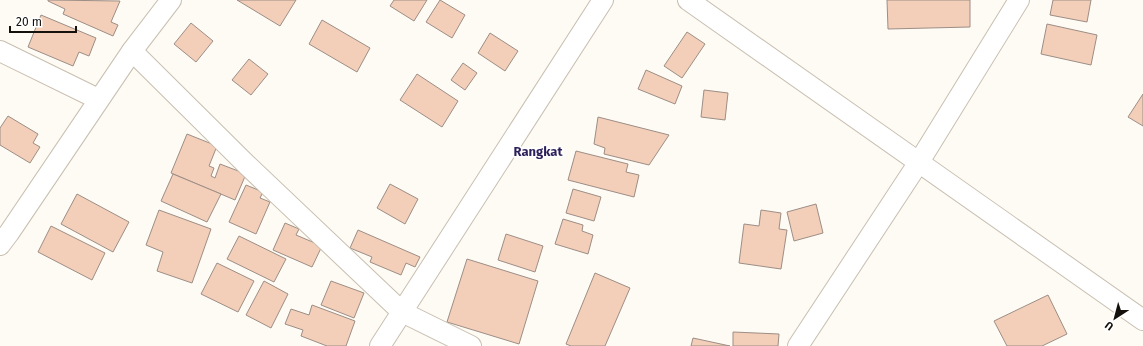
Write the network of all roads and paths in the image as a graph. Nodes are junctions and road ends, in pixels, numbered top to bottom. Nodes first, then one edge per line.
1 (171, 0) edge
2 (603, 0) edge
3 (688, 0) edge
4 (1019, 0) edge
5 (0, 50) edge
6 (132, 51) junction
7 (98, 99) junction
8 (919, 162) junction
9 (3, 235) edge
10 (402, 312) junction
11 (1143, 320) edge
12 (380, 346) edge
13 (471, 346) edge
14 (798, 346) edge

1 - 6 street
2 - 10 street
3 - 8 street
4 - 8 street
5 - 7 street
6 - 7 street
6 - 10 street
7 - 9 street
8 - 11 street
8 - 14 street
10 - 12 street
10 - 13 street

